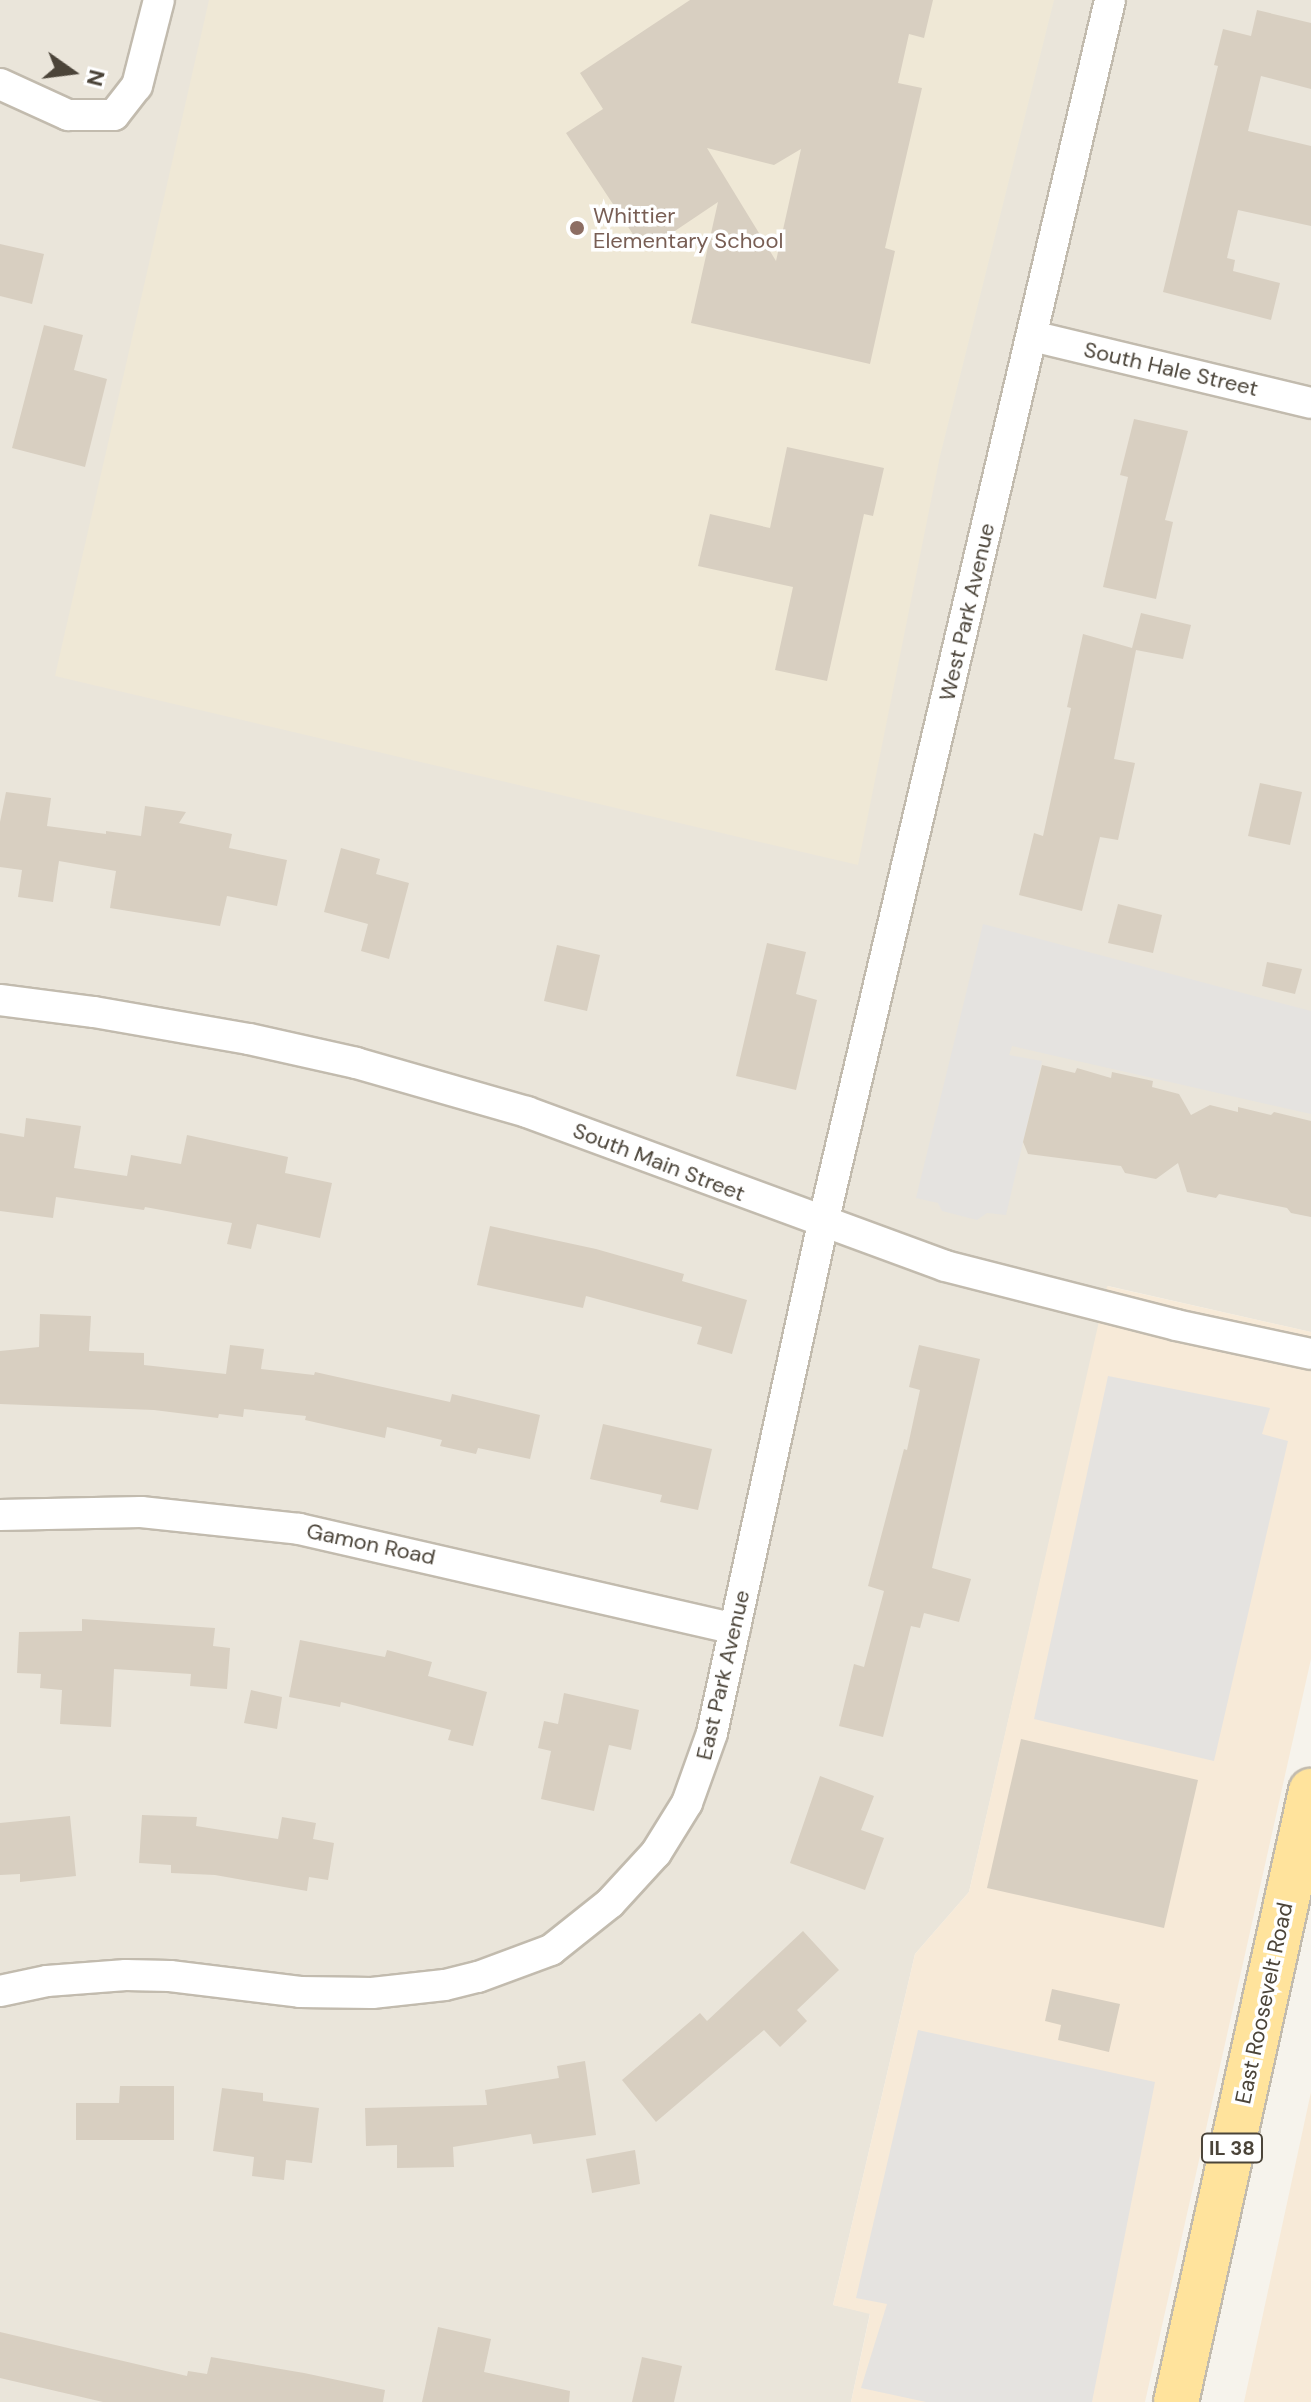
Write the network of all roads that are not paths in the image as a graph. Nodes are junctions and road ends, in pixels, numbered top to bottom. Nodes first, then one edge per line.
1 (159, 0) edge
2 (1110, 0) edge
3 (0, 84) edge
4 (1032, 336) junction
5 (1311, 403) edge
6 (0, 1000) edge
7 (823, 1223) junction
8 (1311, 1354) edge
9 (0, 1515) edge
10 (735, 1629) junction
11 (1311, 1791) edge
12 (0, 1991) edge
13 (1176, 2402) edge

1 - 3 street
2 - 4 street, West Park Avenue
4 - 5 street, South Hale Street
4 - 7 street, West Park Avenue
6 - 7 street, South Main Street
7 - 8 street, South Main Street
7 - 10 street, East Park Avenue
9 - 10 street, Gamon Road
10 - 12 street, East Park Avenue
11 - 13 main road, East Roosevelt Road / IL 38

